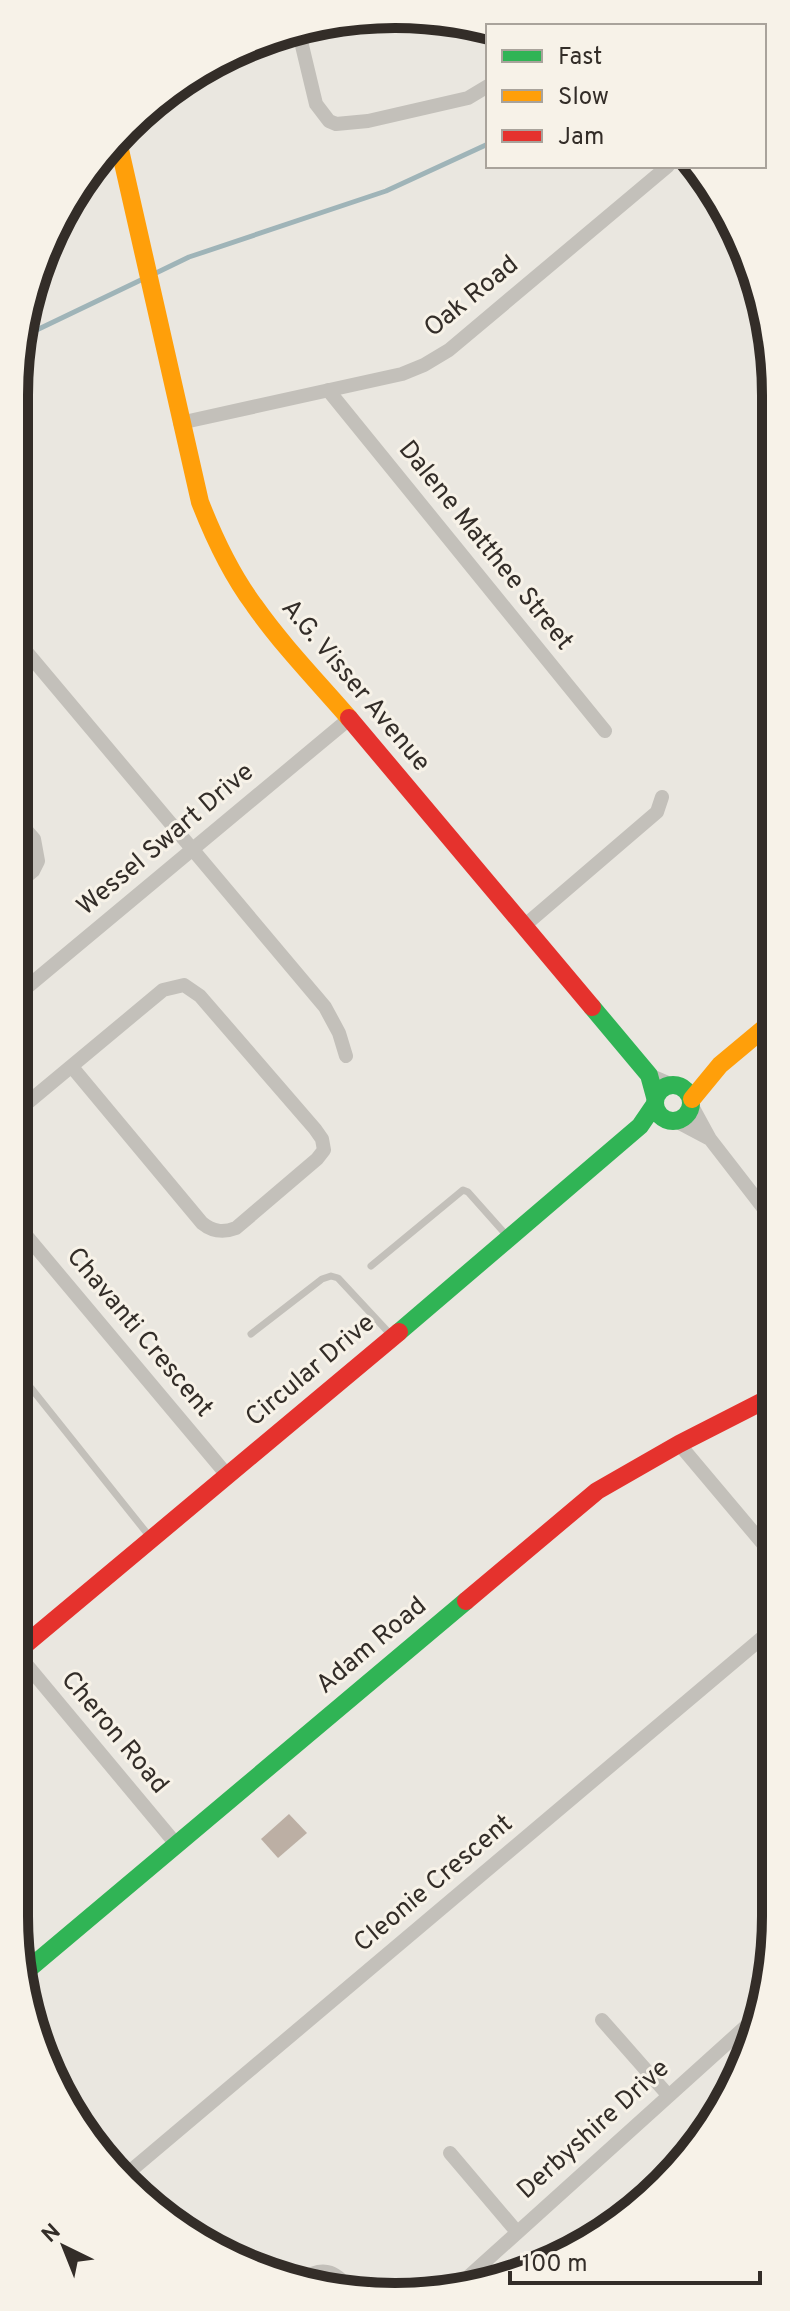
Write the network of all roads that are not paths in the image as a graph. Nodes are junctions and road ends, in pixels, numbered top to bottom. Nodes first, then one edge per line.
1 (301, 41) edge
2 (486, 87) edge
3 (120, 152) edge
4 (666, 168) edge
5 (328, 390) junction
6 (180, 423) junction
7 (28, 654) edge
8 (349, 719) junction
9 (605, 731) dead end
10 (662, 797) dead end
11 (28, 832) edge
12 (193, 848) junction
13 (28, 875) edge
14 (524, 926) junction
15 (28, 986) edge
16 (762, 1030) edge
17 (346, 1056) dead end
18 (720, 1065) junction
19 (72, 1067) junction
20 (649, 1075) junction
21 (674, 1084) junction
22 (655, 1101) junction
23 (28, 1103) edge
24 (692, 1103) junction
25 (673, 1121) junction
26 (640, 1126) junction
27 (710, 1139) junction
28 (762, 1206) edge
29 (28, 1238) edge
30 (509, 1239) junction
31 (371, 1266) dead end
32 (251, 1334) dead end
33 (392, 1337) junction
34 (31, 1388) dead end
35 (762, 1402) edge
36 (679, 1444) junction
37 (227, 1475) junction
38 (151, 1539) junction
39 (762, 1543) edge
40 (762, 1638) edge
41 (28, 1642) edge
42 (28, 1668) edge
43 (176, 1844) junction
44 (31, 1967) edge
45 (602, 2020) dead end
46 (745, 2027) edge
47 (668, 2095) junction
48 (450, 2153) dead end
49 (130, 2171) edge
50 (517, 2232) junction
51 (311, 2273) edge
52 (470, 2275) edge
53 (342, 2279) edge

1 - 2 street
3 - 6 street, A.G. Visser Avenue
4 - 5 street, Oak Road
5 - 6 street, Oak Road
5 - 9 street, Dalene Matthee Street
6 - 8 street, A.G. Visser Avenue
7 - 12 street
8 - 12 street, Wessel Swart Drive
8 - 14 street, A.G. Visser Avenue
10 - 14 street
11 - 13 street
12 - 15 street, Wessel Swart Drive
12 - 17 street
14 - 20 street, A.G. Visser Avenue
16 - 18 street
18 - 21 street
18 - 24 street
19 - 19 street
19 - 23 street
20 - 21 street, A.G. Visser Avenue
20 - 22 street, A.G. Visser Avenue
21 - 22 street
21 - 24 street
22 - 25 street
22 - 26 street, Circular Drive
24 - 25 street
24 - 27 street
25 - 26 street
25 - 27 street
26 - 30 street, Circular Drive
27 - 28 street
29 - 37 street, Chavanti Crescent
30 - 31 lane
30 - 33 street, Circular Drive
32 - 33 lane
33 - 37 street, Circular Drive
34 - 38 lane
35 - 36 street, Adam Road
36 - 39 street
36 - 43 street, Adam Road
37 - 38 street, Circular Drive
38 - 41 street, Circular Drive
40 - 49 street, Cleonie Crescent
42 - 43 street, Cheron Road
43 - 44 street, Adam Road
45 - 47 street
46 - 47 street, Derbyshire Drive
47 - 50 street, Derbyshire Drive
48 - 50 street
50 - 52 street, Derbyshire Drive
51 - 53 street

